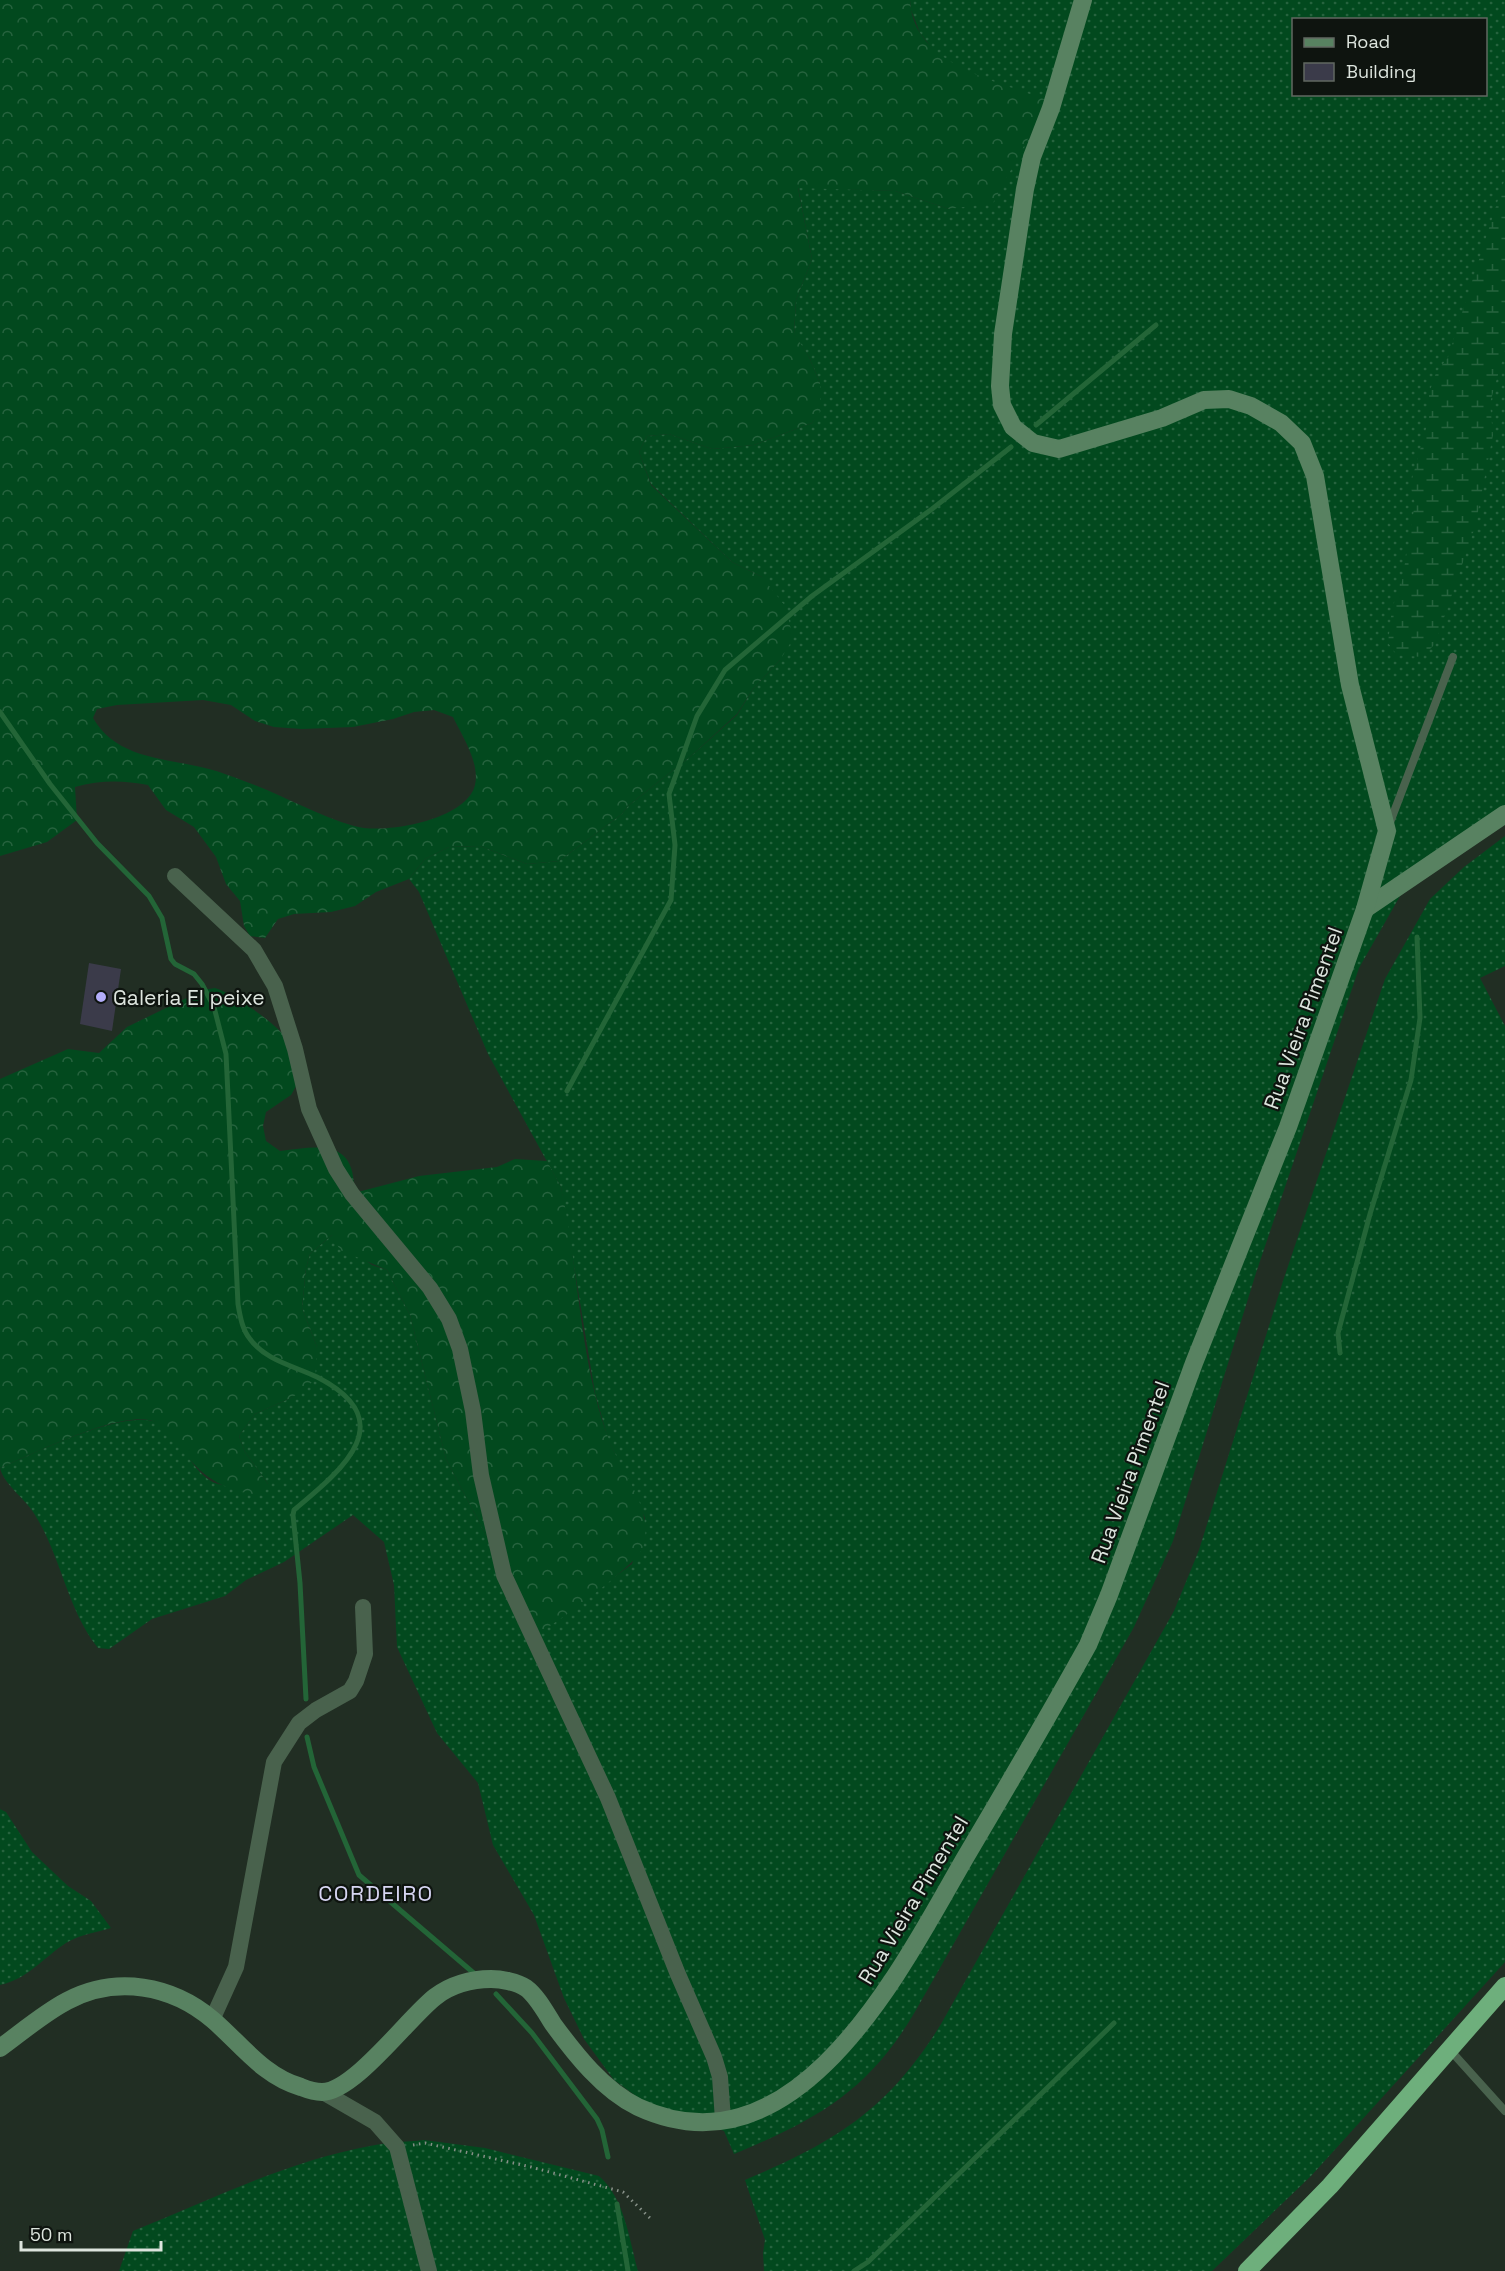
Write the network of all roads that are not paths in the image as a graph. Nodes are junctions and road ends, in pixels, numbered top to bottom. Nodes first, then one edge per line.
1 (1083, 0) edge
2 (1452, 657) dead end
3 (1505, 814) edge
4 (1387, 831) junction
5 (175, 876) dead end
6 (1365, 909) junction
7 (363, 1607) dead end
8 (1505, 1986) edge
9 (213, 2020) junction
10 (0, 2048) edge
11 (1450, 2050) junction
12 (323, 2092) junction
13 (1505, 2111) edge
14 (723, 2120) junction
15 (429, 2271) edge
16 (1247, 2271) edge

1 - 4 street
2 - 4 lane
3 - 6 street
4 - 6 street, Rua Vieira Pimentel
5 - 14 street
6 - 14 street, Rua Vieira Pimentel
7 - 9 street
8 - 11 highway
9 - 10 street
9 - 12 street
11 - 13 lane
11 - 16 highway
12 - 14 street, Rua Vieira Pimentel
12 - 15 street

